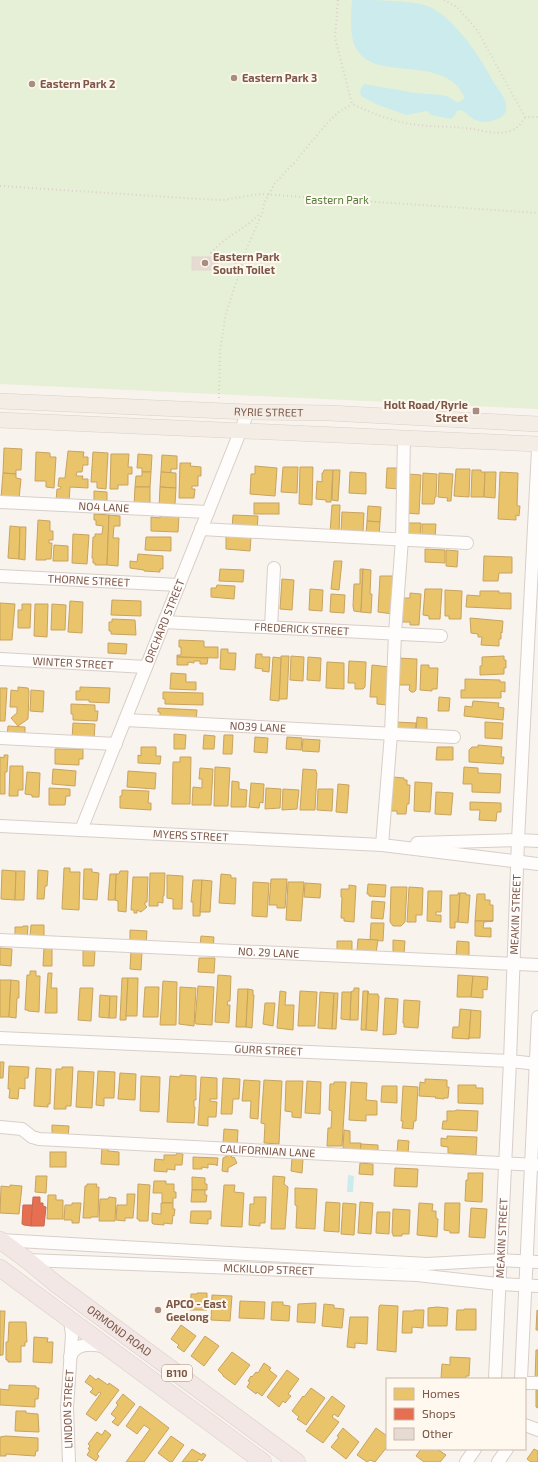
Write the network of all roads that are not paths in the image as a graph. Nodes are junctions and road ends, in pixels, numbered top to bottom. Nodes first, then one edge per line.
1 (0, 401) edge
2 (248, 412) junction
3 (0, 420) edge
4 (538, 424) edge
5 (241, 431) junction
6 (404, 437) junction
7 (538, 444) edge
8 (538, 449) edge
9 (0, 502) edge
10 (208, 512) junction
11 (201, 529) junction
12 (402, 539) junction
13 (467, 543) dead end
14 (274, 568) dead end
15 (0, 576) edge
16 (178, 585) junction
17 (164, 622) junction
18 (271, 628) junction
19 (395, 633) junction
20 (441, 636) dead end
21 (0, 659) edge
22 (146, 667) junction
23 (125, 720) junction
24 (391, 734) junction
25 (454, 737) dead end
26 (0, 738) edge
27 (116, 744) junction
28 (0, 826) edge
29 (81, 830) junction
30 (518, 840) junction
31 (538, 841) edge
32 (382, 845) junction
33 (518, 862) junction
34 (538, 864) edge
35 (0, 940) edge
36 (513, 963) junction
37 (538, 965) edge
38 (538, 1017) edge
39 (0, 1038) edge
40 (510, 1061) junction
41 (537, 1064) edge
42 (0, 1127) edge
43 (504, 1163) junction
44 (534, 1165) edge
45 (0, 1240) edge
46 (0, 1258) edge
47 (27, 1260) junction
48 (500, 1260) junction
49 (532, 1261) edge
50 (0, 1268) edge
51 (498, 1284) junction
52 (525, 1285) junction
53 (538, 1286) edge
54 (70, 1320) junction
55 (106, 1347) junction
56 (70, 1357) junction
57 (494, 1378) edge
58 (522, 1378) edge
59 (526, 1383) edge
60 (538, 1384) edge
61 (526, 1425) edge
62 (538, 1430) edge
63 (474, 1450) edge
64 (506, 1450) edge
65 (69, 1462) edge
66 (263, 1462) edge
67 (297, 1462) edge
68 (466, 1462) edge
69 (498, 1462) edge

1 - 2 main road, RYRIE STREET
2 - 4 main road, RYRIE STREET
2 - 5 street, ORCHARD STREET
3 - 5 main road, RYRIE STREET
5 - 6 main road, RYRIE STREET
5 - 10 street, ORCHARD STREET
6 - 7 main road, RYRIE STREET
6 - 12 street
8 - 30 street, MEAKIN STREET
9 - 10 street, NO4 LANE
10 - 11 street, ORCHARD STREET
11 - 12 street
11 - 16 street, ORCHARD STREET
12 - 13 street
12 - 19 street
14 - 18 street
15 - 16 street, THORNE STREET
16 - 17 street, ORCHARD STREET
17 - 18 street, FREDERICK STREET
17 - 22 street, ORCHARD STREET
18 - 19 street, FREDERICK STREET
19 - 20 street, FREDERICK STREET
19 - 24 street
21 - 22 street, WINTER STREET
22 - 23 street, ORCHARD STREET
23 - 24 street, NO39 LANE
23 - 27 street, ORCHARD STREET
24 - 25 street, NO39 LANE
24 - 32 street
26 - 27 street
27 - 29 street, ORCHARD STREET
28 - 29 street, MYERS STREET
29 - 32 street, MYERS STREET
30 - 31 street, MYERS STREET
30 - 32 street, MYERS STREET
30 - 33 street, MEAKIN STREET
32 - 33 street, MYERS STREET
33 - 34 street, MYERS STREET
33 - 36 street, MEAKIN STREET
35 - 36 street, NO. 29 LANE
36 - 37 street, NO. 29 LANE
36 - 40 street, MEAKIN STREET
38 - 41 street
39 - 40 street, GURR STREET
40 - 41 street, GURR STREET
40 - 43 street, MEAKIN STREET
41 - 44 street
42 - 43 street, CALIFORNIAN LANE
43 - 44 street, CALIFORNIAN LANE
43 - 48 street, MEAKIN STREET
44 - 49 street
45 - 47 highway, ORMOND ROAD / B110
45 - 48 street, MCKILLOP STREET
46 - 47 highway, MCKILLOP STREET
47 - 51 street, MCKILLOP STREET
47 - 67 highway, ORMOND ROAD / B110
48 - 49 street, MCKILLOP STREET
48 - 51 street, MEAKIN STREET
49 - 52 street
50 - 54 highway, ORMOND ROAD / B110
51 - 52 street, MCKILLOP STREET
51 - 57 street, MEAKIN STREET
52 - 53 street, MCKILLOP STREET
52 - 58 street
54 - 55 highway, ORMOND ROAD / B110
54 - 56 street, LINDON STREET
55 - 56 street, LINDON STREET
55 - 66 highway, ORMOND ROAD / B110
56 - 65 street, LINDON STREET
59 - 60 street
61 - 62 street
63 - 68 street
64 - 69 street

